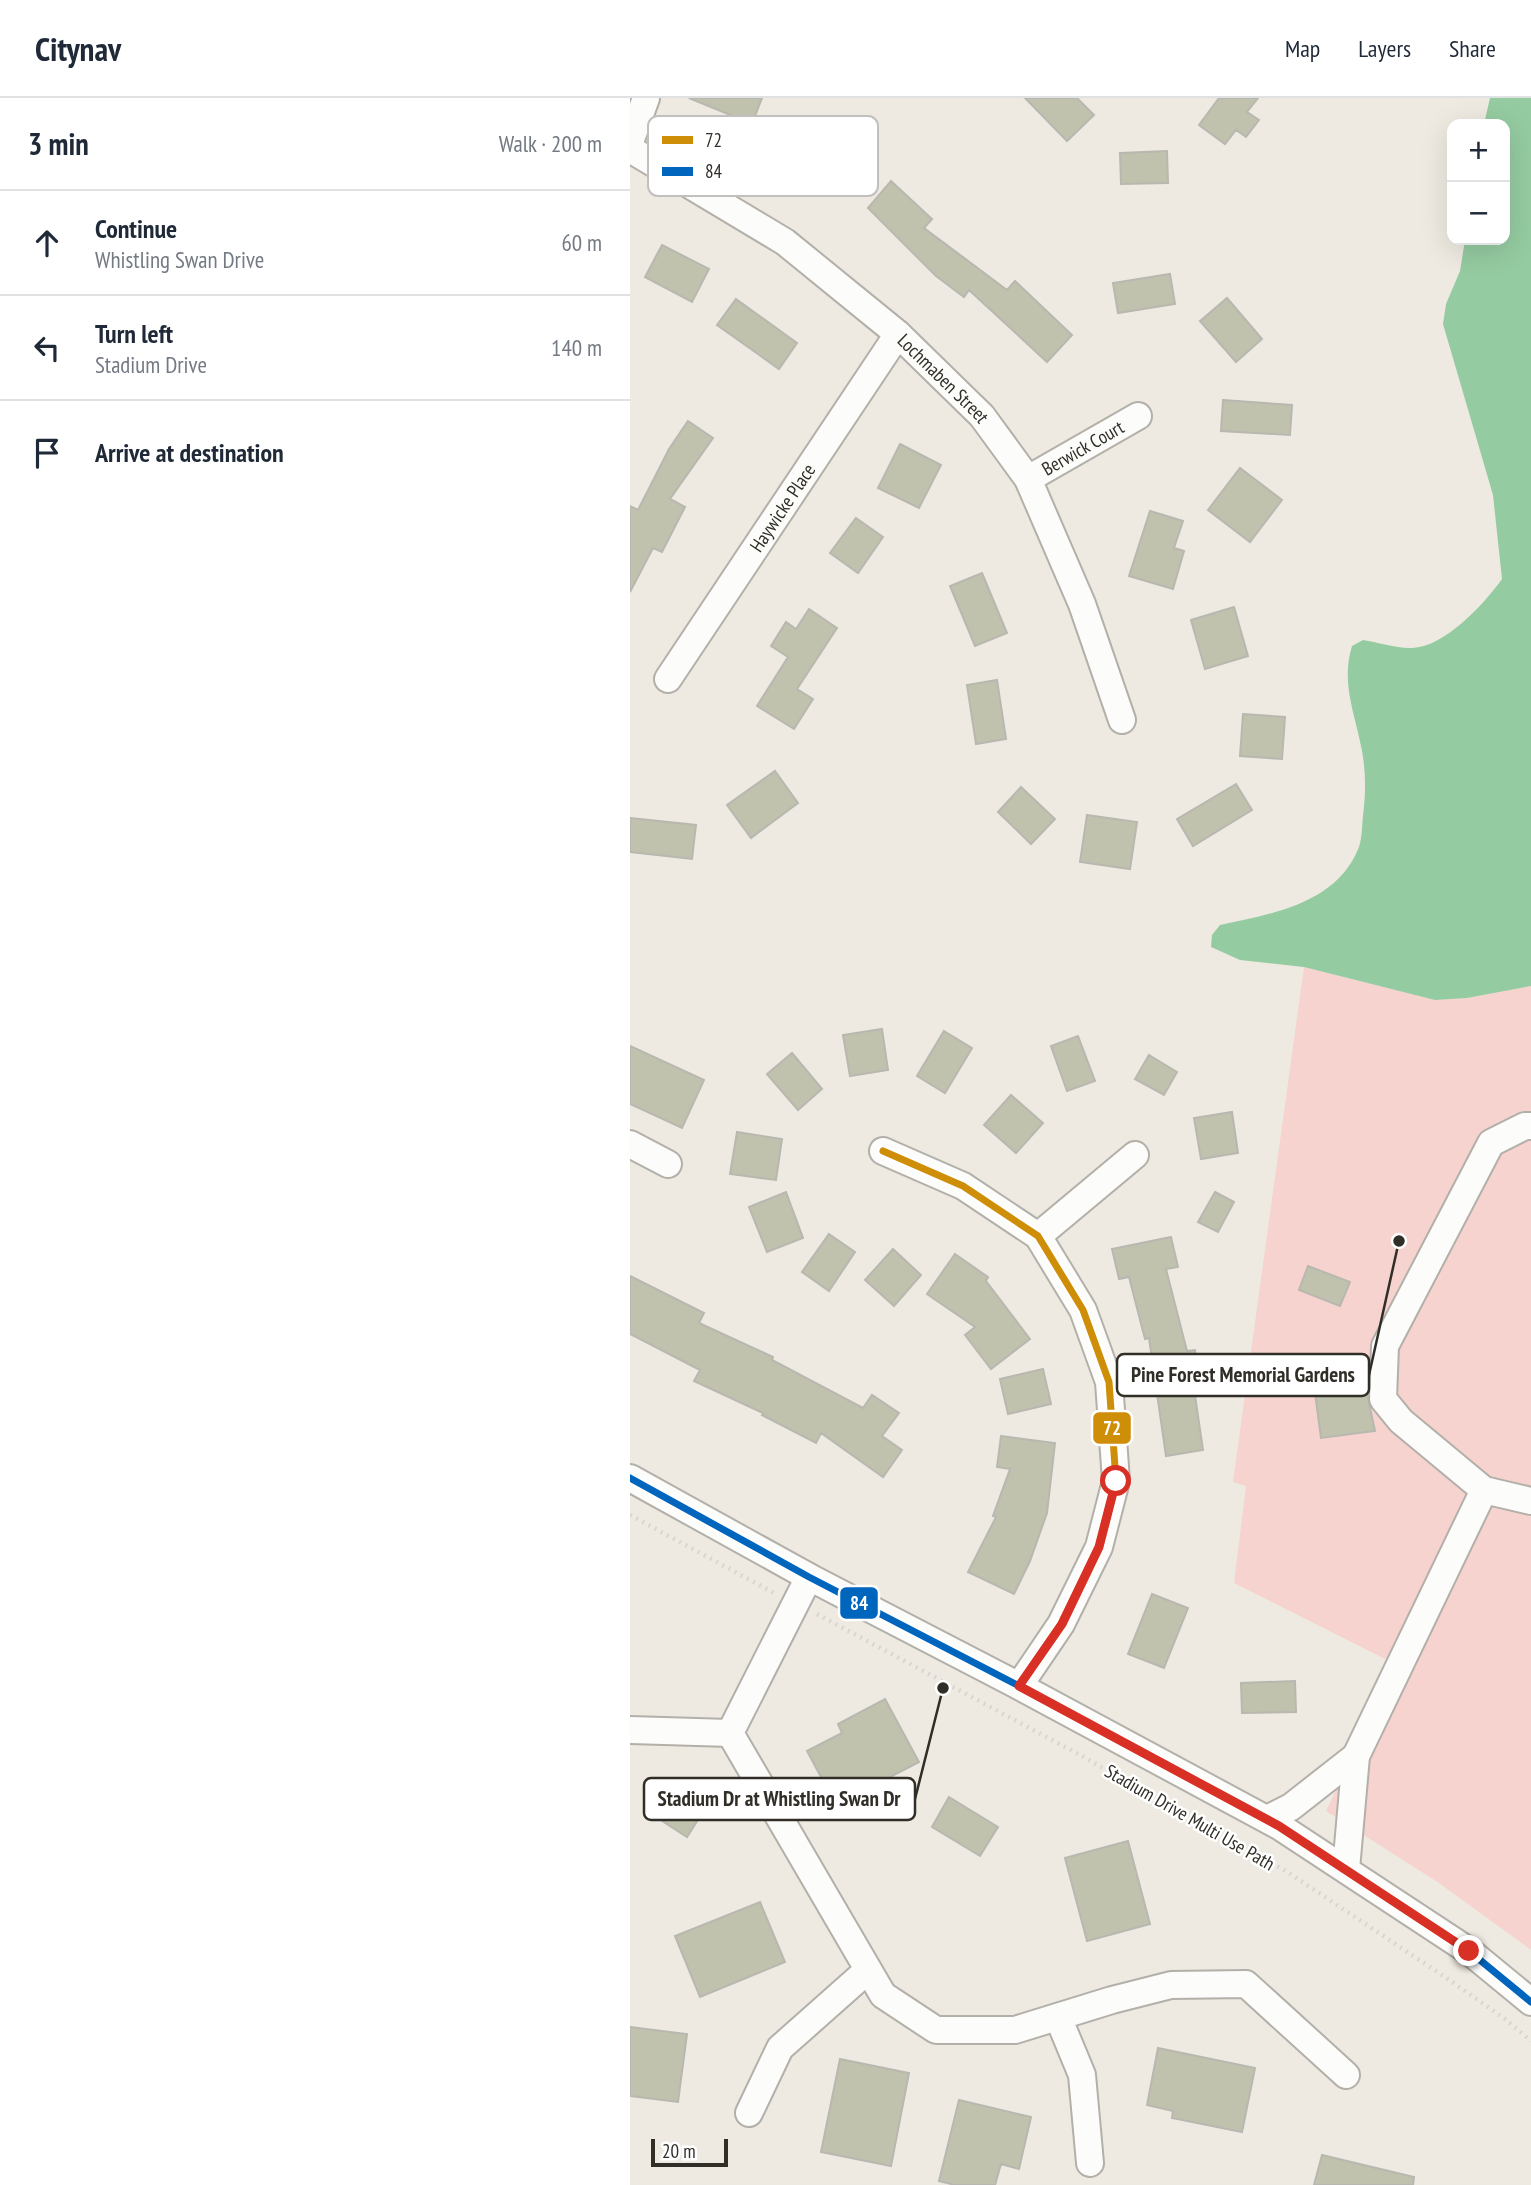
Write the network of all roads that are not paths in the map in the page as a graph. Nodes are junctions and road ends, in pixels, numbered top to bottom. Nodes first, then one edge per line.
1 (646, 98) edge
2 (630, 142) edge
3 (630, 149) edge
4 (648, 160) edge
5 (708, 196) edge
6 (898, 334) junction
7 (1138, 416) dead end
8 (1028, 479) junction
9 (667, 679) dead end
10 (1122, 720) dead end
11 (1531, 1126) edge
12 (630, 1144) edge
13 (883, 1151) dead end
14 (1135, 1155) dead end
15 (668, 1164) dead end
16 (1038, 1236) junction
17 (630, 1478) edge
18 (1484, 1490) junction
19 (1531, 1501) edge
20 (809, 1577) junction
21 (1019, 1686) junction
22 (630, 1730) edge
23 (730, 1734) junction
24 (1356, 1756) junction
25 (1267, 1819) junction
26 (1346, 1869) junction
27 (868, 1970) junction
28 (1531, 2002) edge
29 (1058, 2017) junction
30 (1346, 2075) dead end
31 (749, 2113) dead end
32 (1090, 2163) dead end

1 - 2 street
3 - 4 street, Lochmaben Street
5 - 6 street, Lochmaben Street
6 - 8 street, Lochmaben Street
6 - 9 street, Haywicke Place
7 - 8 street, Berwick Court
8 - 10 street, Lochmaben Street
11 - 18 street
12 - 15 street
13 - 16 street
14 - 16 street
16 - 21 street
17 - 20 street
18 - 19 street
18 - 24 street
20 - 21 street
20 - 23 street
21 - 25 street
22 - 23 street
23 - 27 street
24 - 25 street
24 - 26 street
25 - 26 street
26 - 28 street
27 - 29 street
27 - 31 street
29 - 30 street
29 - 32 street

